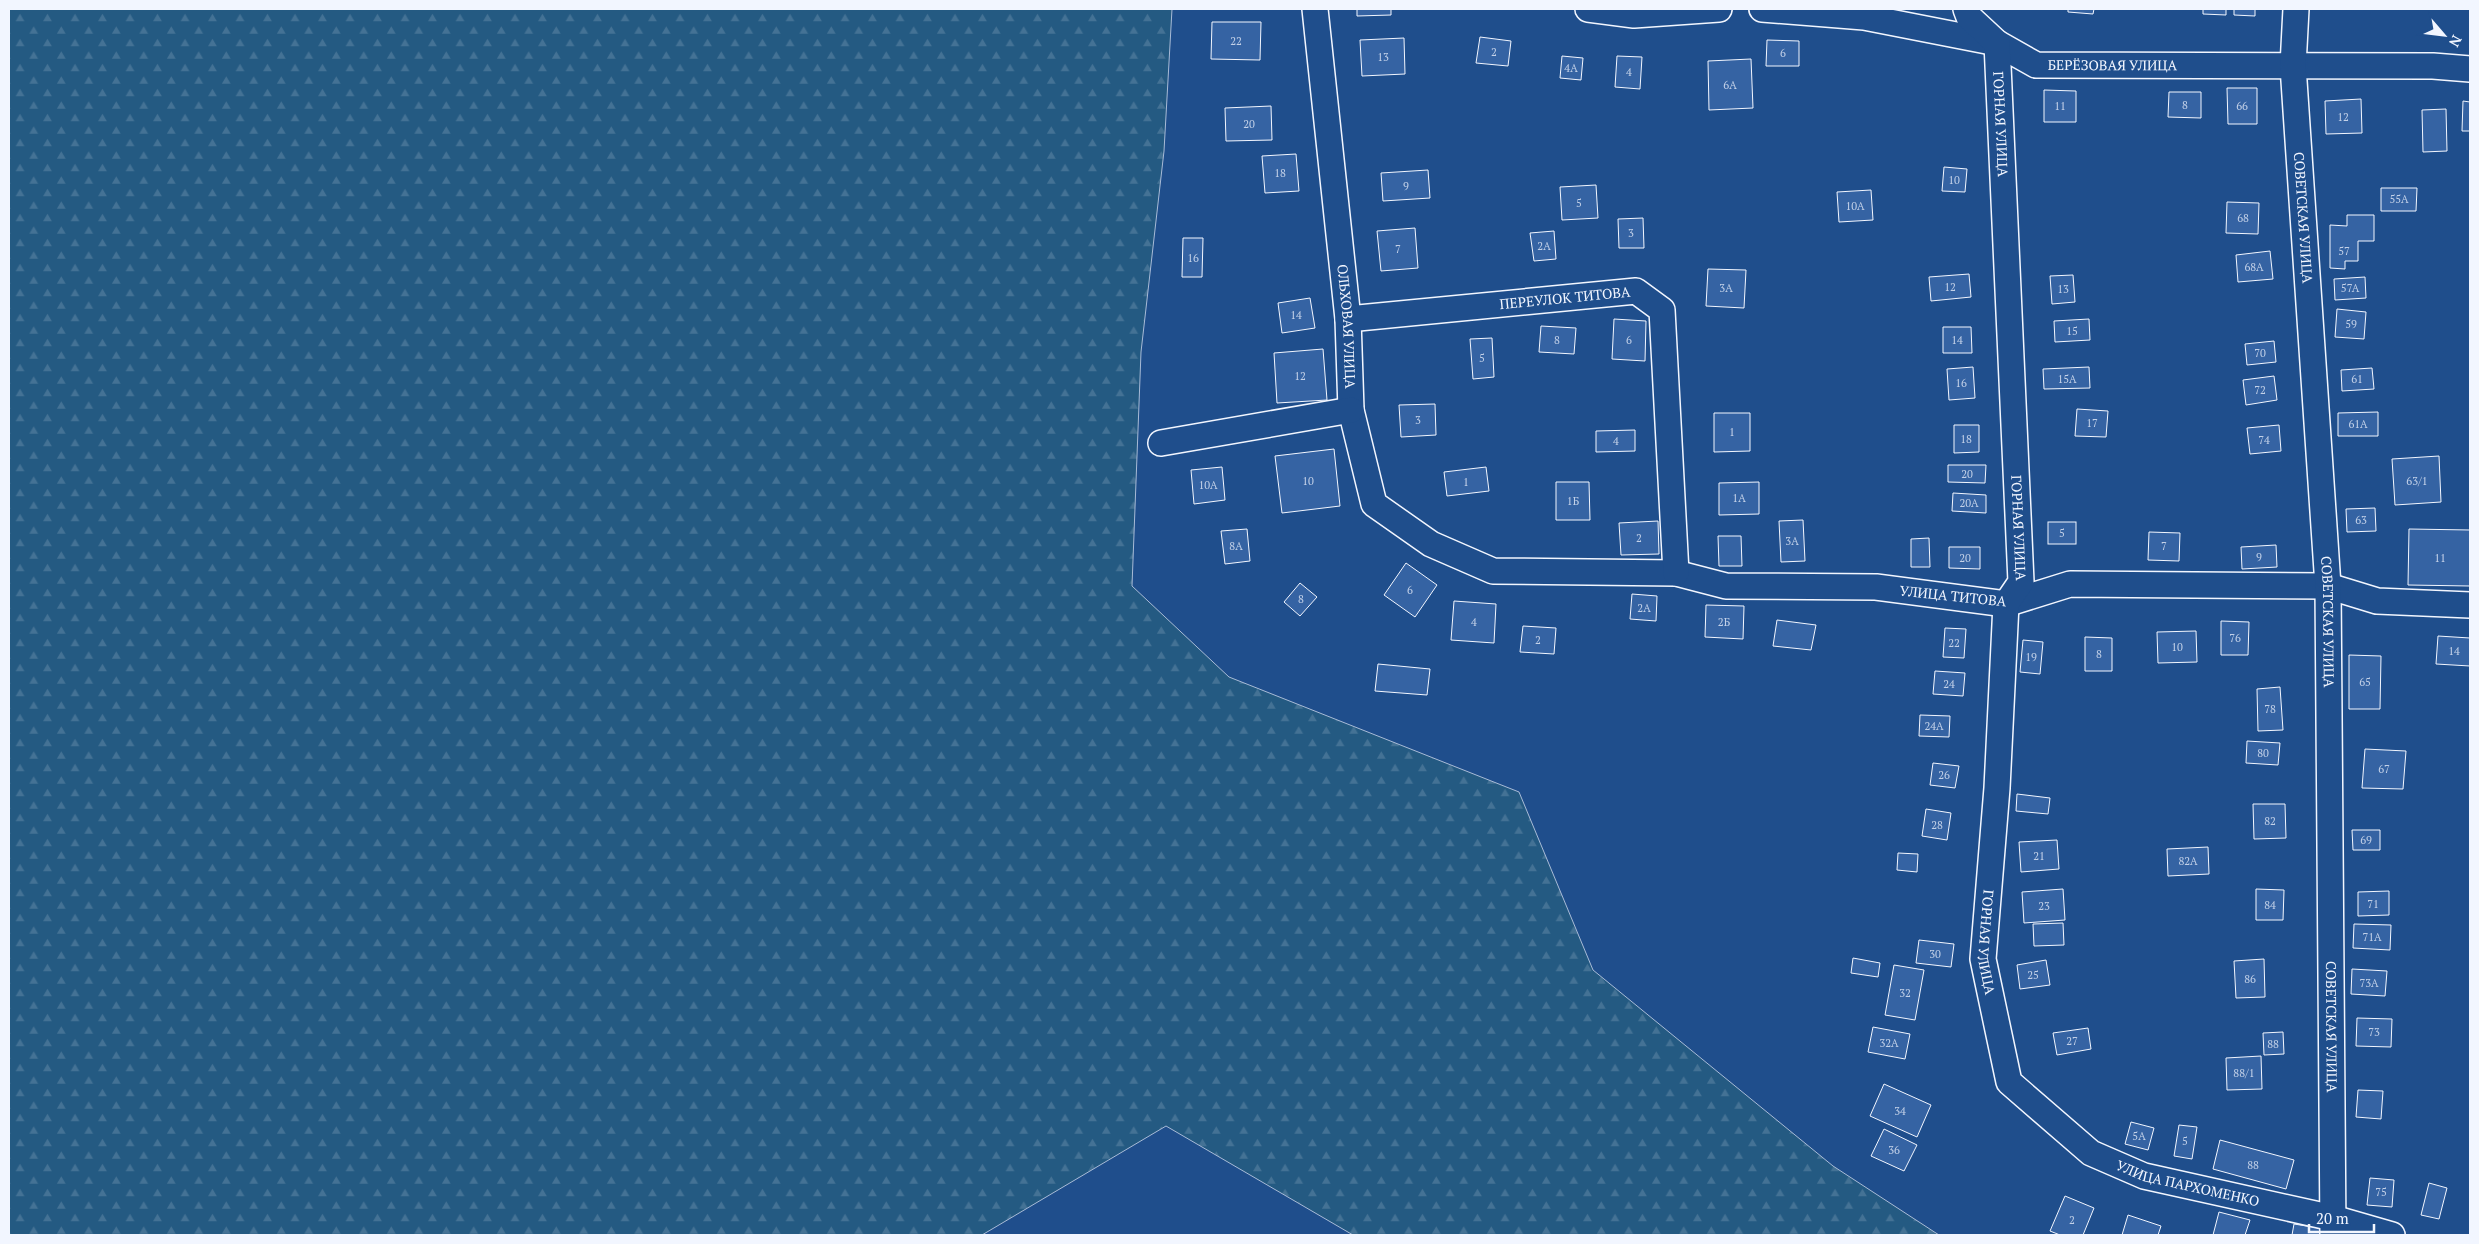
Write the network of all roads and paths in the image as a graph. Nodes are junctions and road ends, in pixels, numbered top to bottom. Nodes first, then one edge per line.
1 (1315, 9) edge
2 (1588, 9) edge
3 (1719, 9) edge
4 (1762, 9) edge
5 (1966, 9) edge
6 (2296, 9) edge
7 (1997, 42) junction
8 (2293, 66) junction
9 (2470, 69) edge
10 (1348, 319) junction
11 (1351, 410) junction
12 (1161, 443) dead end
13 (1493, 571) joint
14 (1676, 573) junction
15 (2328, 586) junction
16 (2006, 604) junction
17 (2470, 605) edge
18 (2009, 1082) joint
19 (2333, 1227) edge
20 (2392, 1235) edge

1 - 10 street, ОЛЬХОВАЯ УЛИЦА
2 - 3 street
4 - 7 street, БЕРЁЗОВАЯ УЛИЦА
5 - 7 street
6 - 8 street, СОВЕТСКАЯ УЛИЦА
7 - 8 street, БЕРЁЗОВАЯ УЛИЦА
7 - 16 street, ГОРНАЯ УЛИЦА
8 - 9 street, БЕРЁЗОВАЯ УЛИЦА
8 - 15 street, СОВЕТСКАЯ УЛИЦА
10 - 11 street, ОЛЬХОВАЯ УЛИЦА
10 - 14 street, ПЕРЕУЛОК ТИТОВА
11 - 12 street
11 - 13 street, ОЛЬХОВАЯ УЛИЦА
13 - 14 street, УЛИЦА ТИТОВА
14 - 16 street, УЛИЦА ТИТОВА
15 - 16 street, УЛИЦА ТИТОВА
15 - 17 street, УЛИЦА ТИТОВА
15 - 19 street, СОВЕТСКАЯ УЛИЦА
16 - 18 street, ГОРНАЯ УЛИЦА
18 - 19 street, УЛИЦА ПАРХОМЕНКО
19 - 20 street, УЛИЦА ПАРХОМЕНКО

